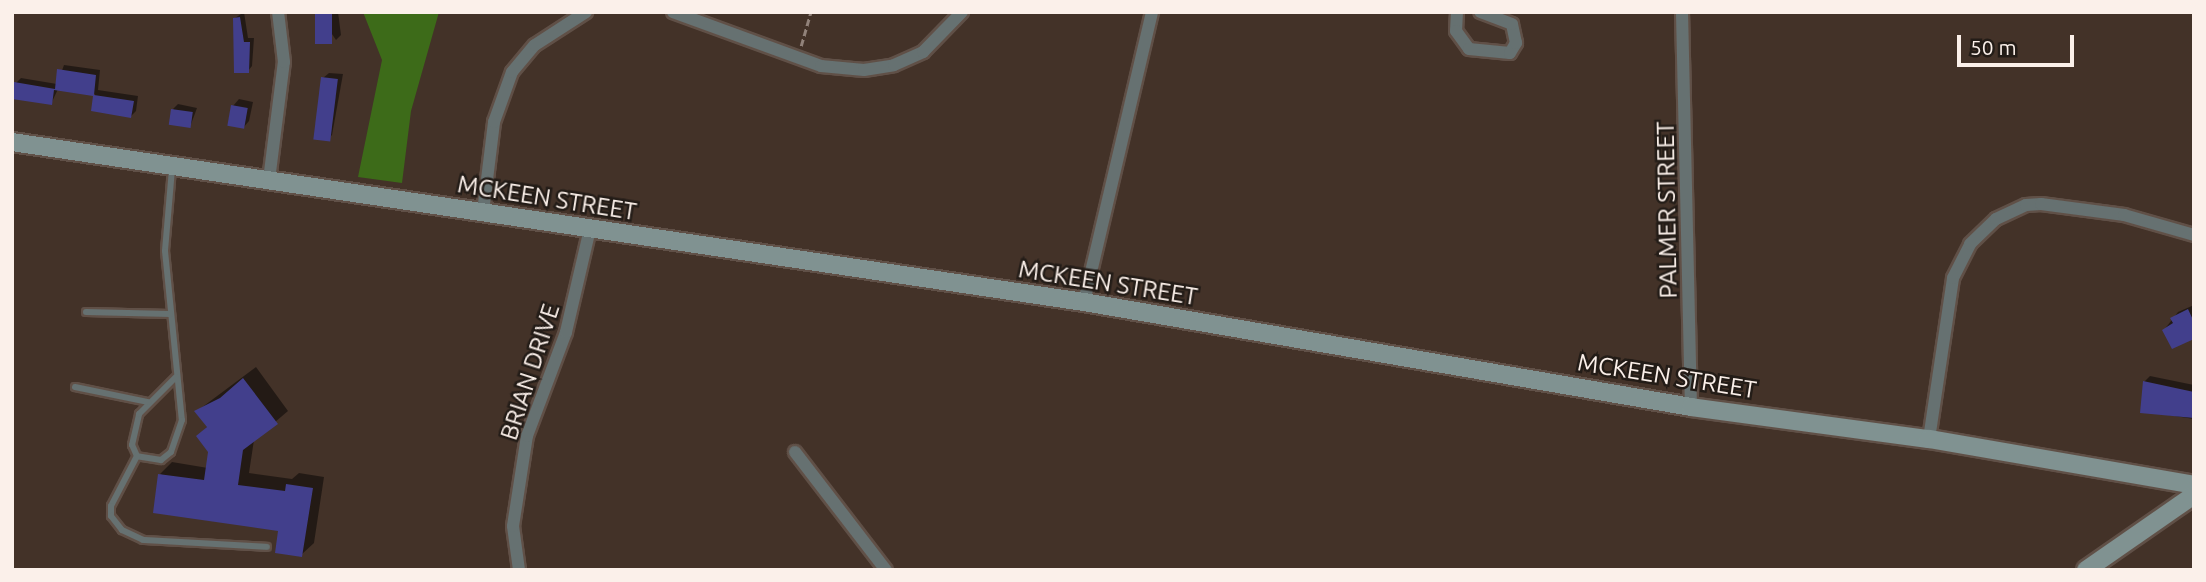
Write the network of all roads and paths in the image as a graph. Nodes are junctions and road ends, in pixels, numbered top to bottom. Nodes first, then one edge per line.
1 (278, 12) edge
2 (586, 12) edge
3 (673, 12) edge
4 (811, 12) edge
5 (962, 12) edge
6 (1152, 12) edge
7 (1457, 12) edge
8 (1480, 12) edge
9 (1682, 12) edge
10 (797, 58) junction
11 (12, 142) edge
12 (172, 166) junction
13 (269, 180) junction
14 (483, 212) junction
15 (590, 229) junction
16 (2194, 235) edge
17 (1084, 302) junction
18 (86, 312) dead end
19 (170, 314) junction
20 (176, 377) junction
21 (75, 387) dead end
22 (148, 402) junction
23 (1691, 407) junction
24 (1929, 439) junction
25 (795, 452) dead end
26 (137, 456) junction
27 (2194, 485) edge
28 (2194, 495) edge
29 (267, 547) dead end
30 (519, 570) edge
31 (886, 570) edge
32 (2085, 570) edge

1 - 13 street
2 - 14 street
3 - 10 street
4 - 10 path
5 - 10 street
6 - 17 street
7 - 8 street
9 - 23 street, PALMER STREET
11 - 12 street, MCKEEN STREET
12 - 13 street, MCKEEN STREET
12 - 19 lane
13 - 14 street, MCKEEN STREET
14 - 15 street, MCKEEN STREET
15 - 17 street, MCKEEN STREET
15 - 30 street, BRIAN DRIVE
16 - 24 street
17 - 23 street, MCKEEN STREET
18 - 19 lane
19 - 20 lane
20 - 22 lane
20 - 26 lane
21 - 22 lane
22 - 26 lane
23 - 24 street, MCKEEN STREET
24 - 27 street, MCKEEN STREET
25 - 31 street
26 - 29 lane
28 - 32 street

